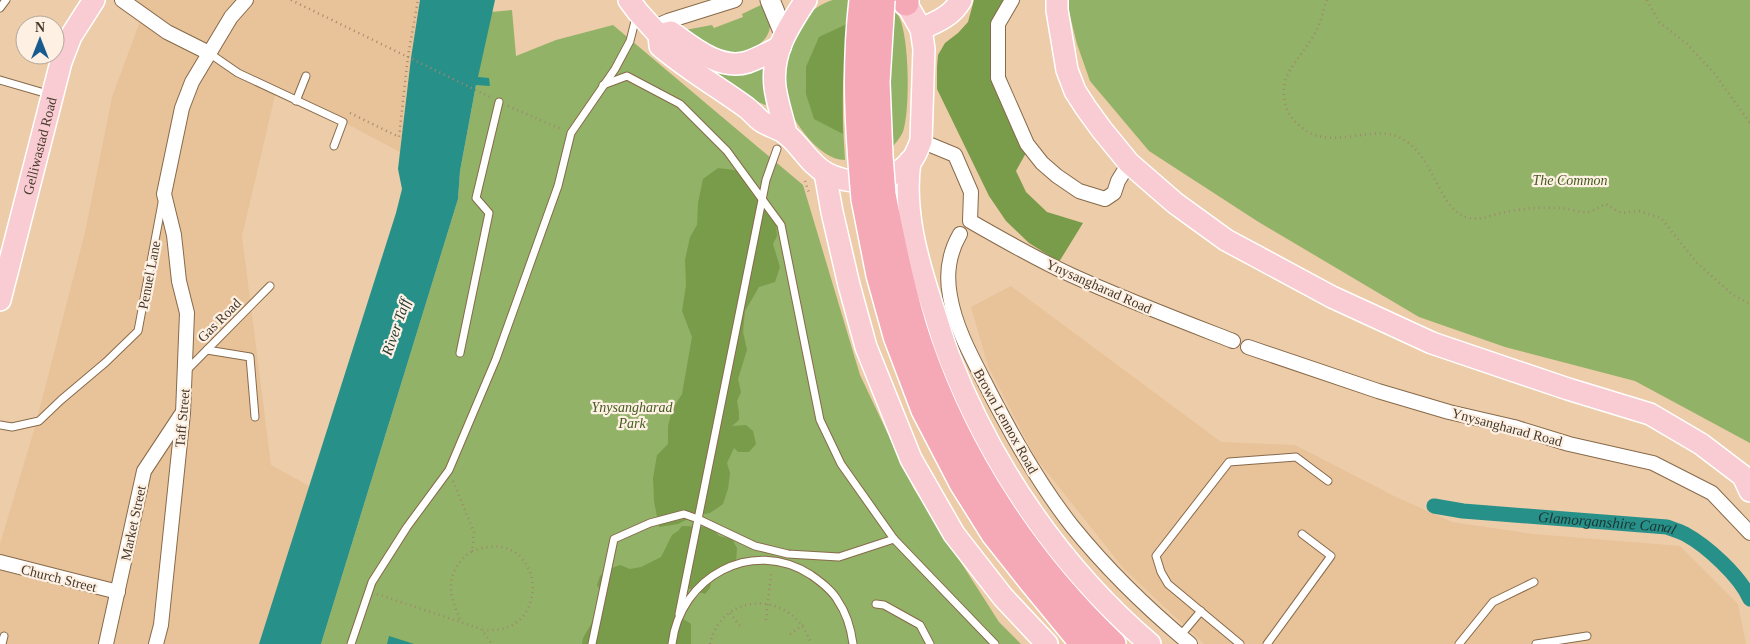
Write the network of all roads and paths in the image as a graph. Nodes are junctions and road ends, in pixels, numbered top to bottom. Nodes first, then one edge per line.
1 (6, 0) edge
2 (94, 0) edge
3 (122, 0) edge
4 (246, 0) edge
5 (291, 0) edge
6 (418, 0) edge
7 (735, 0) edge
8 (770, 0) edge
9 (806, 0) edge
10 (862, 0) edge
11 (961, 0) edge
12 (1012, 0) edge
13 (1057, 0) edge
14 (1327, 0) edge
15 (1647, 0) edge
16 (899, 1) edge
17 (634, 6) edge
18 (0, 8) edge
19 (921, 29) junction
20 (656, 31) junction
21 (782, 40) junction
22 (209, 53) junction
23 (409, 57) junction
24 (306, 76) dead end
25 (0, 80) edge
26 (603, 85) junction
27 (52, 98) junction
28 (296, 101) junction
29 (499, 102) junction
30 (347, 112) dead end
31 (1750, 123) edge
32 (571, 133) junction
33 (781, 141) junction
34 (921, 141) junction
35 (334, 146) dead end
36 (910, 161) junction
37 (1129, 163) junction
38 (825, 173) junction
39 (164, 194) junction
40 (874, 197) junction
41 (762, 200) junction
42 (970, 221) junction
43 (960, 234) joint
44 (270, 286) dead end
45 (0, 300) edge
46 (1750, 304) edge
47 (1233, 341) dead end
48 (1248, 347) dead end
49 (207, 350) junction
50 (460, 353) dead end
51 (185, 371) junction
52 (183, 413) junction
53 (255, 417) dead end
54 (0, 424) edge
55 (447, 472) junction
56 (1328, 480) dead end
57 (1750, 491) edge
58 (698, 519) junction
59 (1750, 533) edge
60 (1302, 534) dead end
61 (894, 539) junction
62 (472, 552) junction
63 (773, 561) junction
64 (0, 562) edge
65 (1534, 582) dead end
66 (369, 591) junction
67 (118, 592) junction
68 (768, 604) junction
69 (876, 604) dead end
70 (1201, 612) junction
71 (730, 613) junction
72 (679, 614) junction
73 (766, 620) dead end
74 (461, 622) junction
75 (803, 625) junction
76 (741, 627) dead end
77 (483, 631) junction
78 (790, 634) dead end
79 (4, 636) dead end
80 (1587, 636) dead end
81 (1185, 640) edge
82 (2, 644) edge
83 (106, 644) edge
84 (156, 644) edge
85 (351, 644) edge
86 (492, 644) edge
87 (592, 644) edge
88 (672, 644) edge
89 (710, 644) edge
90 (811, 644) edge
91 (853, 644) edge
92 (930, 644) edge
93 (995, 644) edge
94 (1047, 644) edge
95 (1083, 644) edge
96 (1113, 644) edge
97 (1150, 644) edge
98 (1240, 644) edge
99 (1267, 644) edge
100 (1459, 644) edge
101 (1536, 644) edge

1 - 18 lane
2 - 27 main road, Gelliwastad Road
3 - 22 street
4 - 22 street
5 - 23 path
6 - 23 path
7 - 20 street
8 - 21 street
9 - 21 main road
10 - 40 highway, bridge
11 - 19 main road
12 - 37 street
13 - 37 main road
14 - 46 path
15 - 31 path
16 - 19 main road
16 - 40 highway, bridge
17 - 20 main road
17 - 26 lane
19 - 34 main road
20 - 21 main road
20 - 33 main road
21 - 33 main road
22 - 28 lane
22 - 39 street, Penuel Lane
23 - 29 path
23 - 30 path
24 - 28 lane
25 - 27 lane
26 - 32 lane
26 - 41 lane
27 - 45 main road, Gelliwastad Road
28 - 35 lane
29 - 32 path
29 - 50 lane
32 - 55 lane
33 - 38 main road
33 - 41 lane
34 - 36 main road
34 - 42 street
36 - 38 main road
36 - 97 main road
37 - 57 main road
38 - 94 main road
39 - 51 street, Taff Street
39 - 54 lane, Penuel Lane
40 - 95 highway
40 - 96 highway
41 - 58 lane
41 - 61 lane
42 - 43 lane
42 - 47 street, Ynysangharad Road
43 - 81 street, Brown Lennox Road
44 - 49 lane, Gas Road
48 - 59 street, Ynysangharad Road
49 - 51 lane, Gas Road
49 - 53 lane
51 - 52 street, Taff Street
52 - 67 street, Market Street
52 - 84 street, Taff Street
55 - 62 path
55 - 66 lane
56 - 70 lane
58 - 61 lane
58 - 72 lane
58 - 87 lane
60 - 99 lane
61 - 93 lane
62 - 74 path
62 - 77 path
63 - 68 path
63 - 72 lane
63 - 91 lane
64 - 67 street, Church Street
65 - 100 lane
66 - 74 path
66 - 85 lane
67 - 83 street, Market Street
68 - 71 path
68 - 73 path
68 - 75 path
69 - 92 lane
70 - 81 lane
70 - 98 lane
71 - 76 path
71 - 89 path
72 - 88 lane
74 - 77 path
75 - 78 path
75 - 90 path
77 - 86 path
79 - 82 lane
80 - 101 lane

